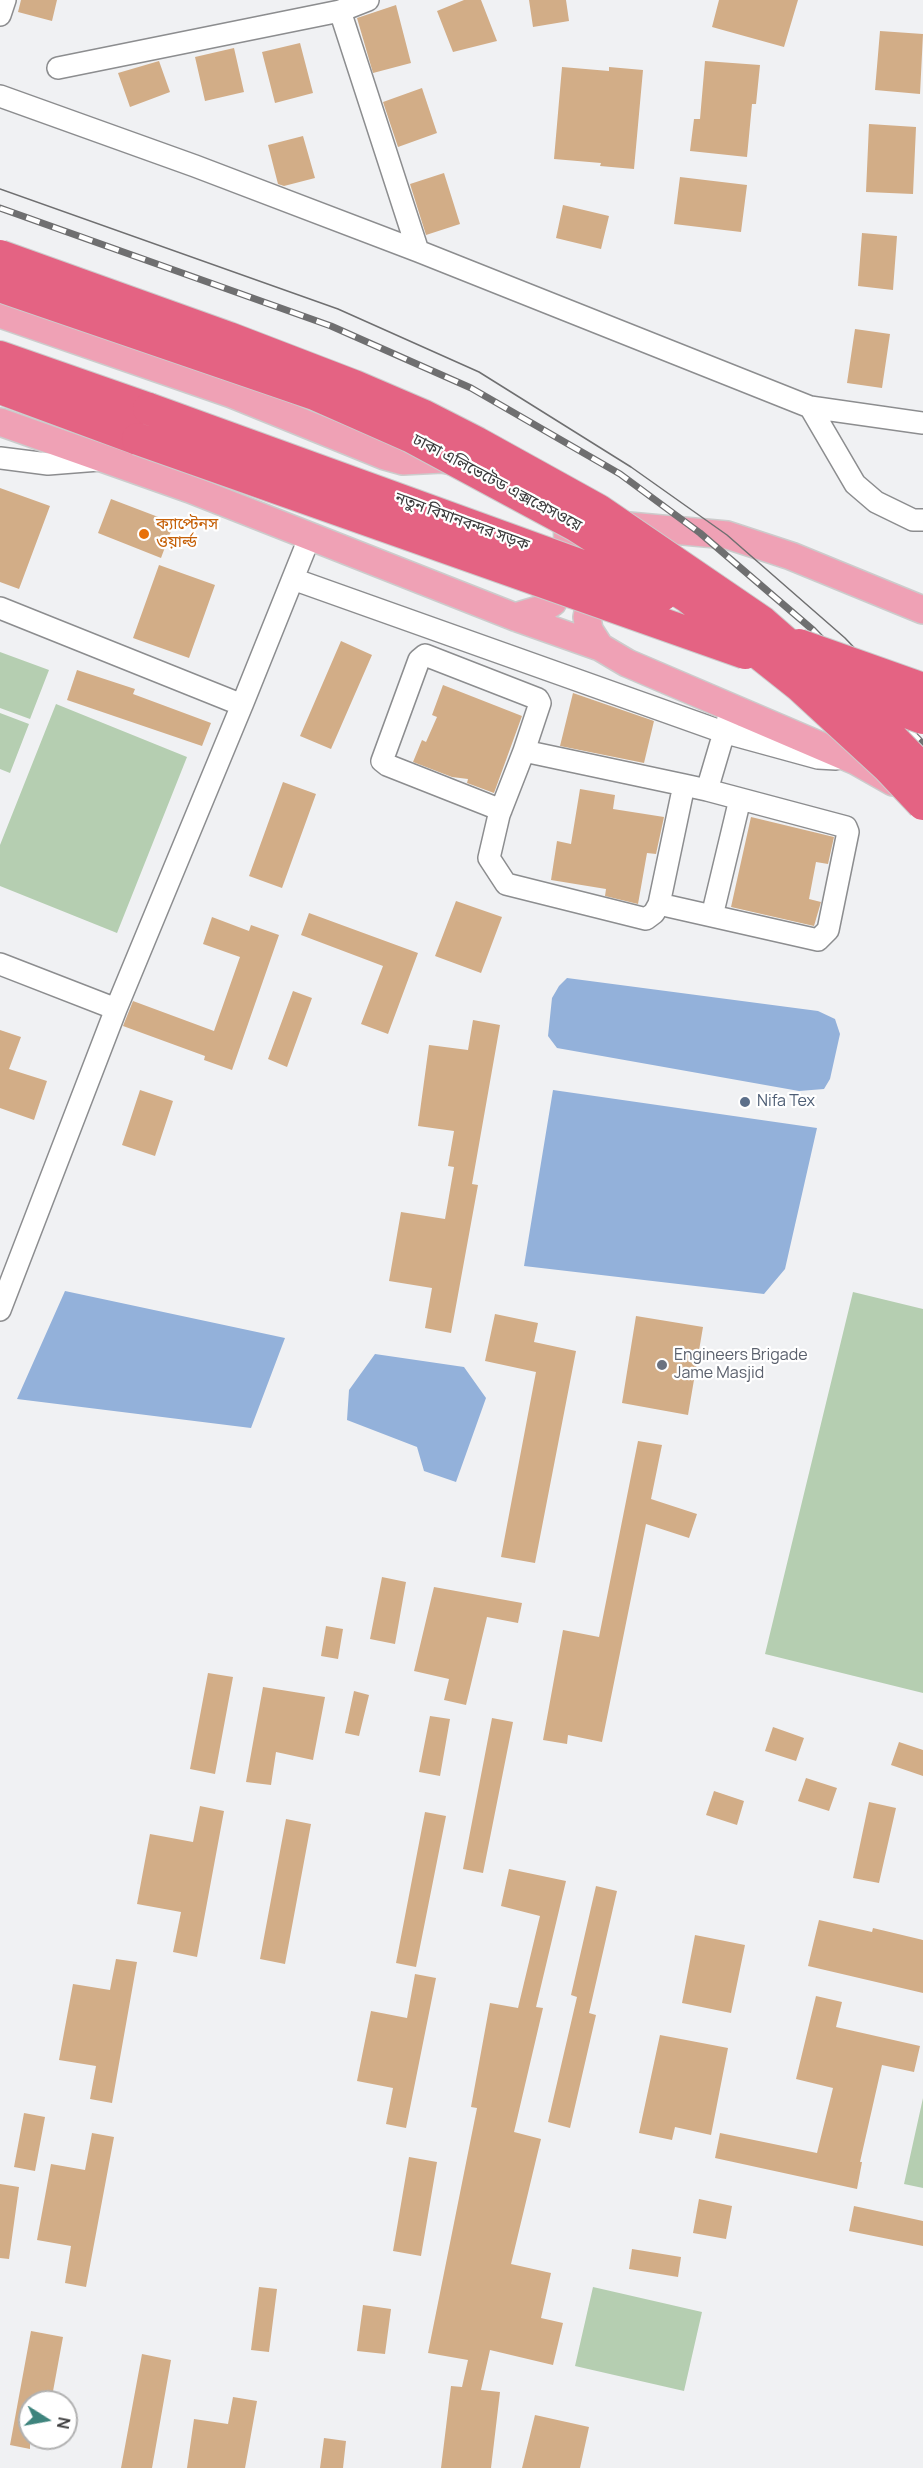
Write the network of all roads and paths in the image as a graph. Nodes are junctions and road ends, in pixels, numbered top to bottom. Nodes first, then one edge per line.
1 (5, 0) edge
2 (368, 0) edge
3 (340, 11) junction
4 (0, 15) edge
5 (58, 68) dead end
6 (0, 96) edge
7 (418, 251) junction
8 (0, 256) edge
9 (0, 286) edge
10 (0, 314) edge
11 (0, 357) edge
12 (0, 388) edge
13 (810, 407) junction
14 (0, 422) edge
15 (923, 423) edge
16 (0, 458) edge
17 (106, 459) junction
18 (403, 461) junction
19 (567, 515) junction
20 (923, 520) edge
21 (644, 529) junction
22 (310, 536) junction
23 (368, 558) junction
24 (293, 579) junction
25 (0, 608) edge
26 (923, 610) edge
27 (515, 617) junction
28 (600, 647) junction
29 (923, 689) edge
30 (242, 705) junction
31 (923, 718) edge
32 (727, 720) junction
33 (524, 751) junction
34 (923, 770) edge
35 (684, 785) junction
36 (707, 790) junction
37 (740, 799) junction
38 (923, 801) edge
39 (501, 810) junction
40 (659, 904) junction
41 (712, 916) junction
42 (0, 964) edge
43 (116, 1009) junction
44 (0, 1310) edge

1 - 4 street
2 - 3 street
3 - 5 street
3 - 7 street
6 - 7 street
7 - 13 street
8 - 34 highway, ঢাকা এলিভেটেড এক্সপ্রেসওয়ে, bridge
9 - 38 highway, ঢাকা এলিভেটেড এক্সপ্রেসওয়ে, bridge
10 - 18 main road
11 - 29 highway, নতুন বিমানবন্দর সড়ক, bridge
12 - 31 highway, নতুন বিমানবন্দর সড়ক, bridge
13 - 15 street
13 - 20 street
14 - 17 main road
16 - 17 street
17 - 22 main road
18 - 19 main road
18 - 23 main road
19 - 21 main road
19 - 27 main road
21 - 26 main road
21 - 28 main road
22 - 23 main road
22 - 24 street
23 - 27 main road
24 - 30 street
24 - 32 street
25 - 30 street
27 - 28 main road
28 - 32 main road
30 - 43 street
32 - 36 street
32 - 38 main road
33 - 35 street
33 - 39 street
33 - 39 street
35 - 36 street
35 - 40 street
36 - 37 street
37 - 41 street
37 - 41 street
39 - 40 street
40 - 41 street
42 - 43 street
43 - 44 street

